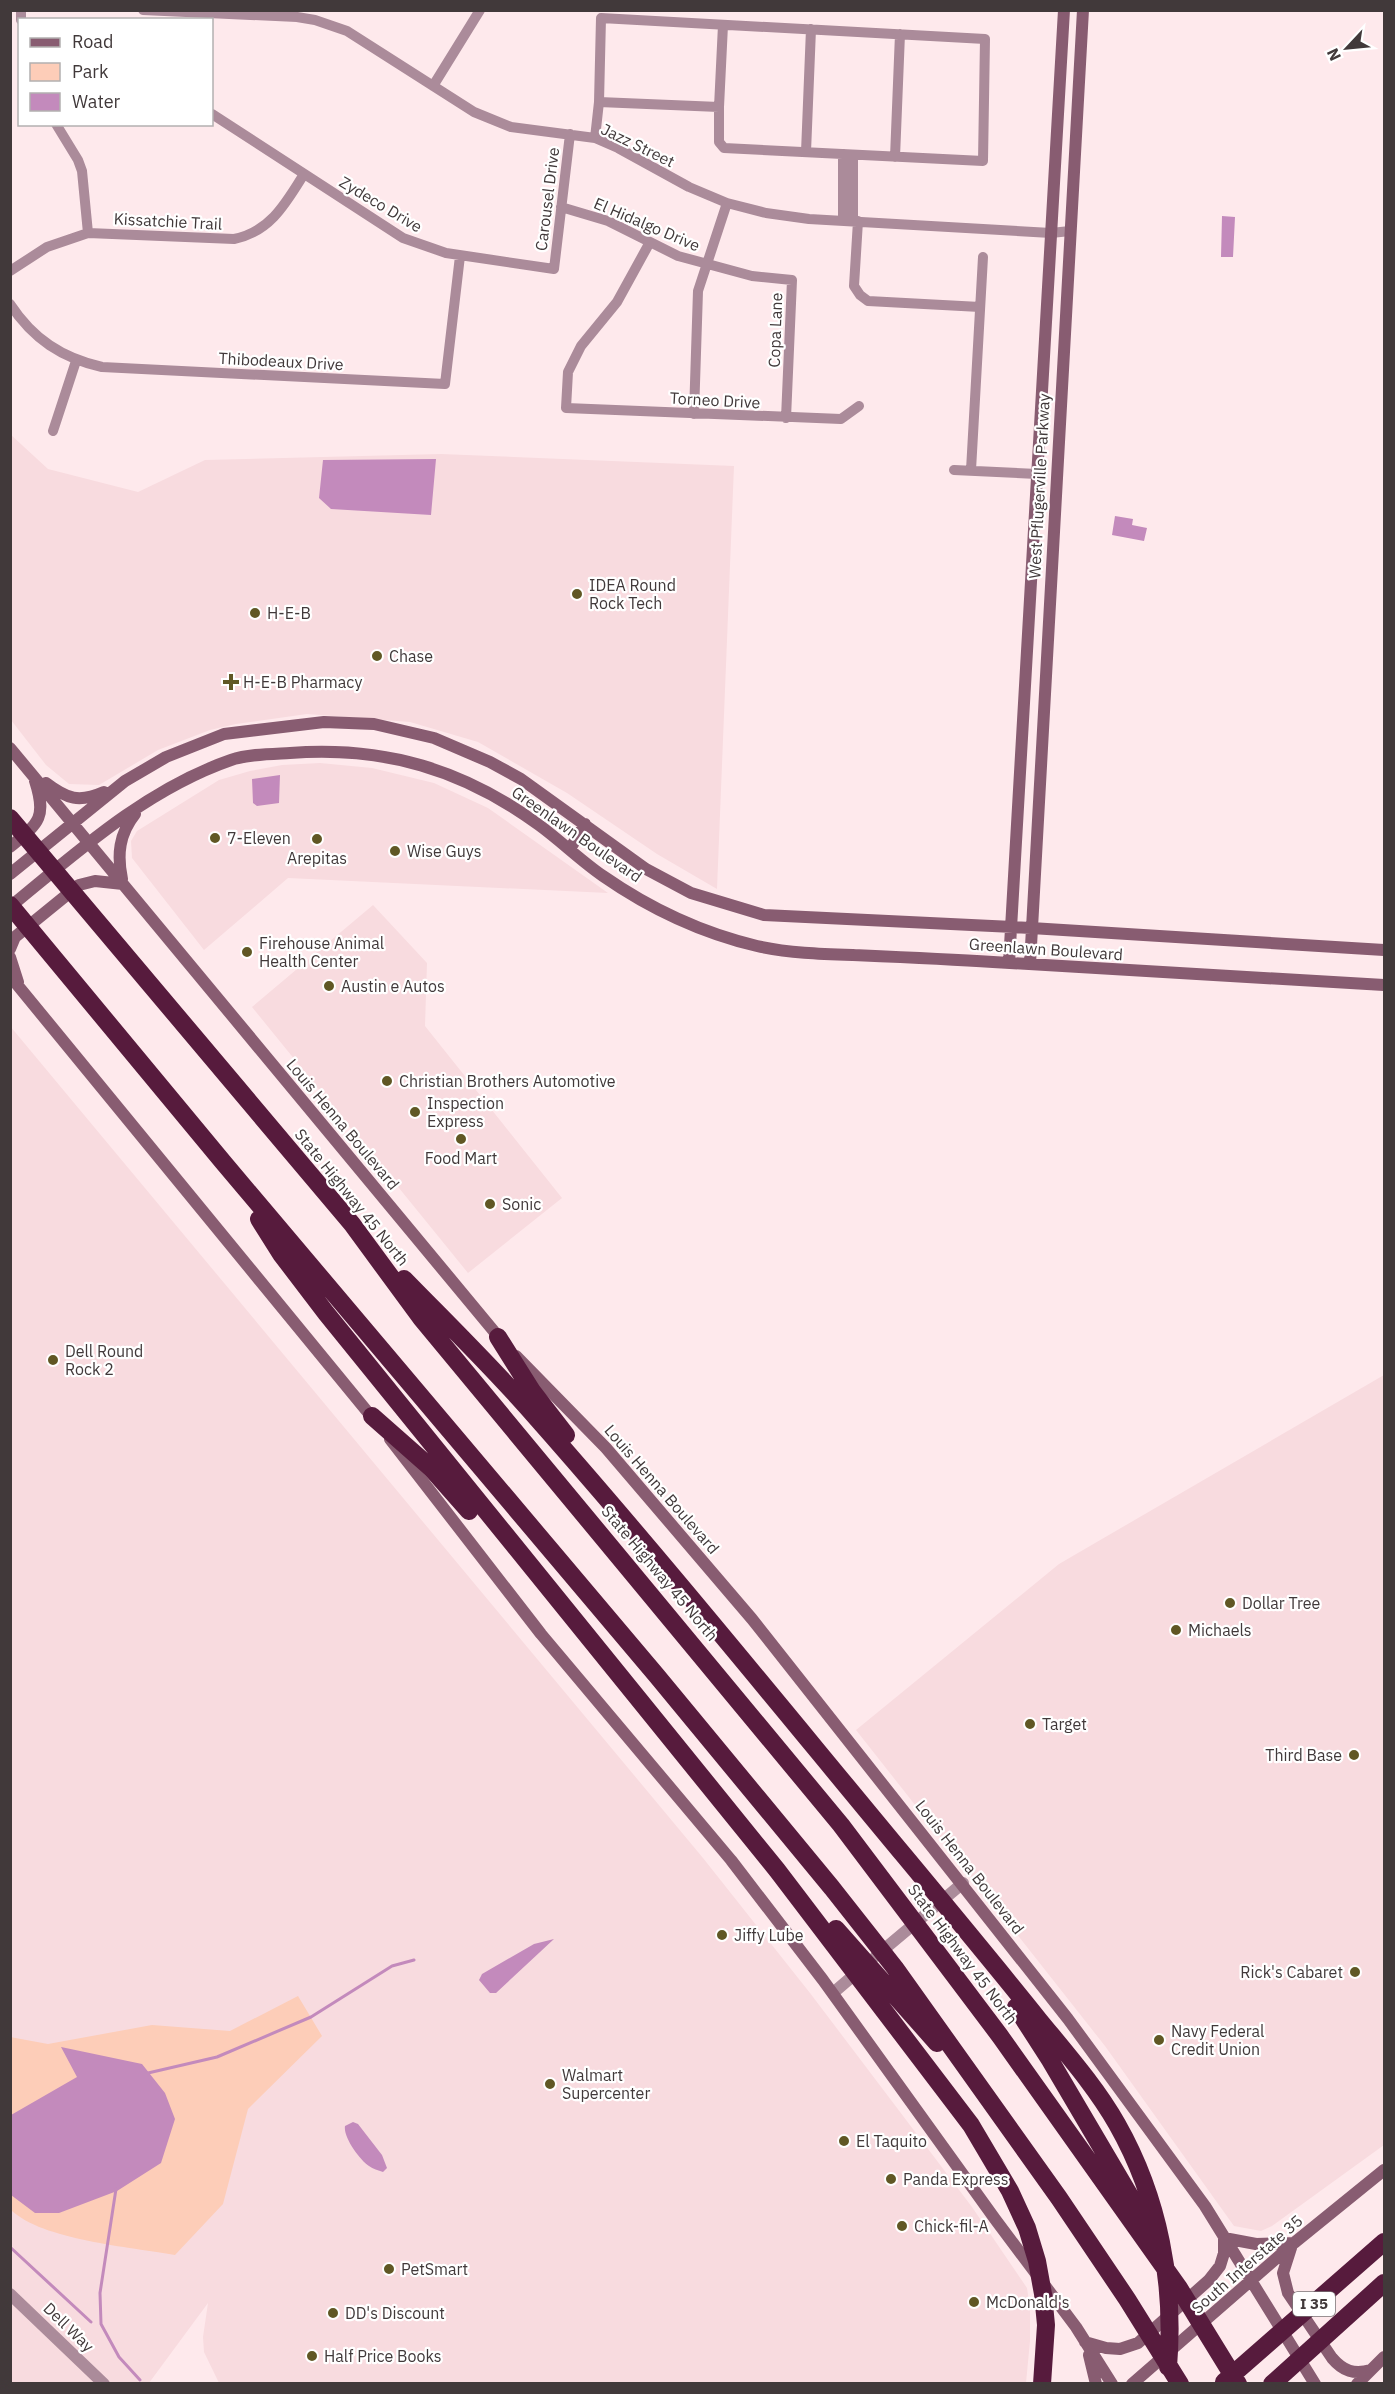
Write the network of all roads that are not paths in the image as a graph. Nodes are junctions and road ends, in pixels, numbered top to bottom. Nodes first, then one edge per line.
1 (143, 10) edge
2 (480, 10) edge
3 (1064, 10) edge
4 (1083, 10) edge
5 (179, 16) edge
6 (723, 25) junction
7 (812, 29) junction
8 (900, 34) junction
9 (433, 86) junction
10 (599, 102) junction
11 (719, 107) junction
12 (213, 115) edge
13 (57, 126) edge
14 (570, 134) junction
15 (595, 138) junction
16 (806, 152) junction
17 (848, 154) junction
18 (895, 157) junction
19 (304, 174) junction
20 (727, 203) junction
21 (561, 207) junction
22 (851, 220) junction
23 (1070, 231) junction
24 (88, 232) junction
25 (1051, 233) junction
26 (650, 242) junction
27 (460, 256) junction
28 (983, 257) dead end
29 (707, 265) junction
30 (554, 269) joint
31 (10, 271) edge
32 (792, 280) joint
33 (10, 304) edge
34 (980, 307) junction
35 (76, 361) junction
36 (859, 406) dead end
37 (694, 414) junction
38 (786, 418) junction
39 (53, 431) dead end
40 (954, 470) dead end
41 (971, 470) junction
42 (1037, 474) junction
43 (1030, 583) junction
44 (1050, 584) junction
45 (10, 748) edge
46 (32, 774) junction
47 (125, 781) junction
48 (142, 804) junction
49 (10, 818) edge
50 (73, 823) junction
51 (585, 824) junction
52 (89, 842) junction
53 (10, 847) edge
54 (570, 849) junction
55 (10, 874) edge
56 (123, 884) junction
57 (10, 906) edge
58 (1011, 928) junction
59 (1031, 928) junction
60 (10, 949) edge
61 (1384, 950) edge
62 (10, 957) edge
63 (1009, 963) junction
64 (1030, 964) junction
65 (10, 976) edge
66 (15, 986) edge
67 (1384, 986) edge
68 (223, 1162) junction
69 (352, 1224) junction
70 (498, 1337) junction
71 (372, 1416) junction
72 (963, 1883) junction
73 (833, 1993) junction
74 (984, 2093) junction
75 (1384, 2170) edge
76 (1224, 2238) junction
77 (1384, 2242) edge
78 (1294, 2243) junction
79 (1251, 2282) junction
80 (1384, 2283) edge
81 (1179, 2288) junction
82 (10, 2294) edge
83 (1085, 2342) junction
84 (1384, 2357) edge
85 (1244, 2365) junction
86 (1371, 2370) junction
87 (104, 2384) edge
88 (1042, 2384) edge
89 (1096, 2384) edge
90 (1113, 2384) edge
91 (1132, 2384) edge
92 (1166, 2384) edge
93 (1180, 2384) edge
94 (1214, 2384) edge
95 (1223, 2384) edge
96 (1238, 2384) edge
97 (1272, 2384) edge
98 (1315, 2384) edge
99 (1357, 2384) edge
100 (1364, 2384) edge

1 - 5 street, Jazz Street
2 - 9 street
3 - 25 main road, West Pflugerville Parkway
4 - 23 main road, West Pflugerville Parkway
5 - 9 street, Jazz Street
6 - 7 street
6 - 10 street
6 - 11 street
7 - 8 street
7 - 16 street
8 - 18 street
8 - 18 street
9 - 14 street, Jazz Street
10 - 11 street
10 - 15 street
11 - 16 street
12 - 19 street, Zydeco Drive
13 - 24 street
14 - 15 street, Jazz Street
14 - 21 street, Carousel Drive
15 - 20 street, Jazz Street
16 - 17 street
17 - 18 street
17 - 22 street
19 - 24 street, Kissatchie Trail
19 - 27 street, Zydeco Drive
20 - 22 street, Jazz Street
20 - 29 street
21 - 26 street, El Hidalgo Drive
21 - 30 street, Carousel Drive
22 - 25 street, Jazz Street
22 - 34 street
23 - 25 street, Jazz Street
23 - 44 main road, West Pflugerville Parkway
24 - 31 street, Kissatchie Trail
25 - 42 main road, West Pflugerville Parkway
26 - 29 street, El Hidalgo Drive
26 - 37 street, Torneo Drive
27 - 30 street, Zydeco Drive
27 - 35 street, Thibodeaux Drive
28 - 34 street
29 - 32 street, El Hidalgo Drive
29 - 37 street
32 - 38 street, Copa Lane
33 - 35 street, Thibodeaux Drive
34 - 41 street
35 - 39 street
36 - 38 street, Torneo Drive
37 - 38 street, Torneo Drive
40 - 41 street
41 - 42 street
42 - 43 main road, West Pflugerville Parkway
43 - 44 main road
43 - 58 main road, West Pflugerville Parkway
44 - 59 main road, West Pflugerville Parkway
45 - 46 main road, Louis Henna Boulevard
46 - 47 main road
46 - 50 main road, Louis Henna Boulevard
46 - 53 main road
47 - 50 main road, Greenlawn Boulevard
47 - 51 main road, Greenlawn Boulevard
48 - 52 main road, Greenlawn Boulevard
48 - 54 main road, Greenlawn Boulevard
48 - 56 main road
49 - 69 highway, State Highway 45 North
50 - 52 main road, Louis Henna Boulevard
50 - 55 main road, Greenlawn Boulevard
51 - 54 main road
51 - 58 main road, Greenlawn Boulevard
52 - 56 main road, Louis Henna Boulevard
52 - 57 main road, Greenlawn Boulevard
54 - 63 main road, Greenlawn Boulevard
56 - 60 main road
56 - 70 main road, Louis Henna Boulevard
57 - 68 highway
58 - 59 main road, Greenlawn Boulevard
58 - 63 main road, West Pflugerville Parkway
59 - 61 main road, Greenlawn Boulevard
59 - 64 main road, West Pflugerville Parkway
62 - 66 main road
63 - 64 main road, Greenlawn Boulevard
64 - 67 main road, Greenlawn Boulevard
65 - 66 main road
66 - 71 main road
68 - 74 highway
68 - 88 highway
69 - 81 highway, State Highway 45 North
69 - 92 highway
70 - 72 main road, Louis Henna Boulevard
70 - 81 highway
71 - 73 main road
71 - 74 highway
72 - 73 street
72 - 76 main road, Louis Henna Boulevard
73 - 83 main road
74 - 93 highway
75 - 78 main road, South Interstate 35
76 - 78 main road
76 - 79 main road, Louis Henna Boulevard
76 - 83 main road
77 - 85 highway, I 35
78 - 79 main road, South Interstate 35
78 - 86 main road
79 - 91 main road, South Interstate 35
79 - 98 main road, Louis Henna Boulevard
80 - 97 highway, I 35
81 - 96 highway, State Highway 45 North
82 - 87 street, Dell Way
83 - 89 main road
83 - 90 main road
84 - 86 main road
85 - 94 highway
85 - 95 highway, I 35
86 - 99 main road
86 - 100 main road

